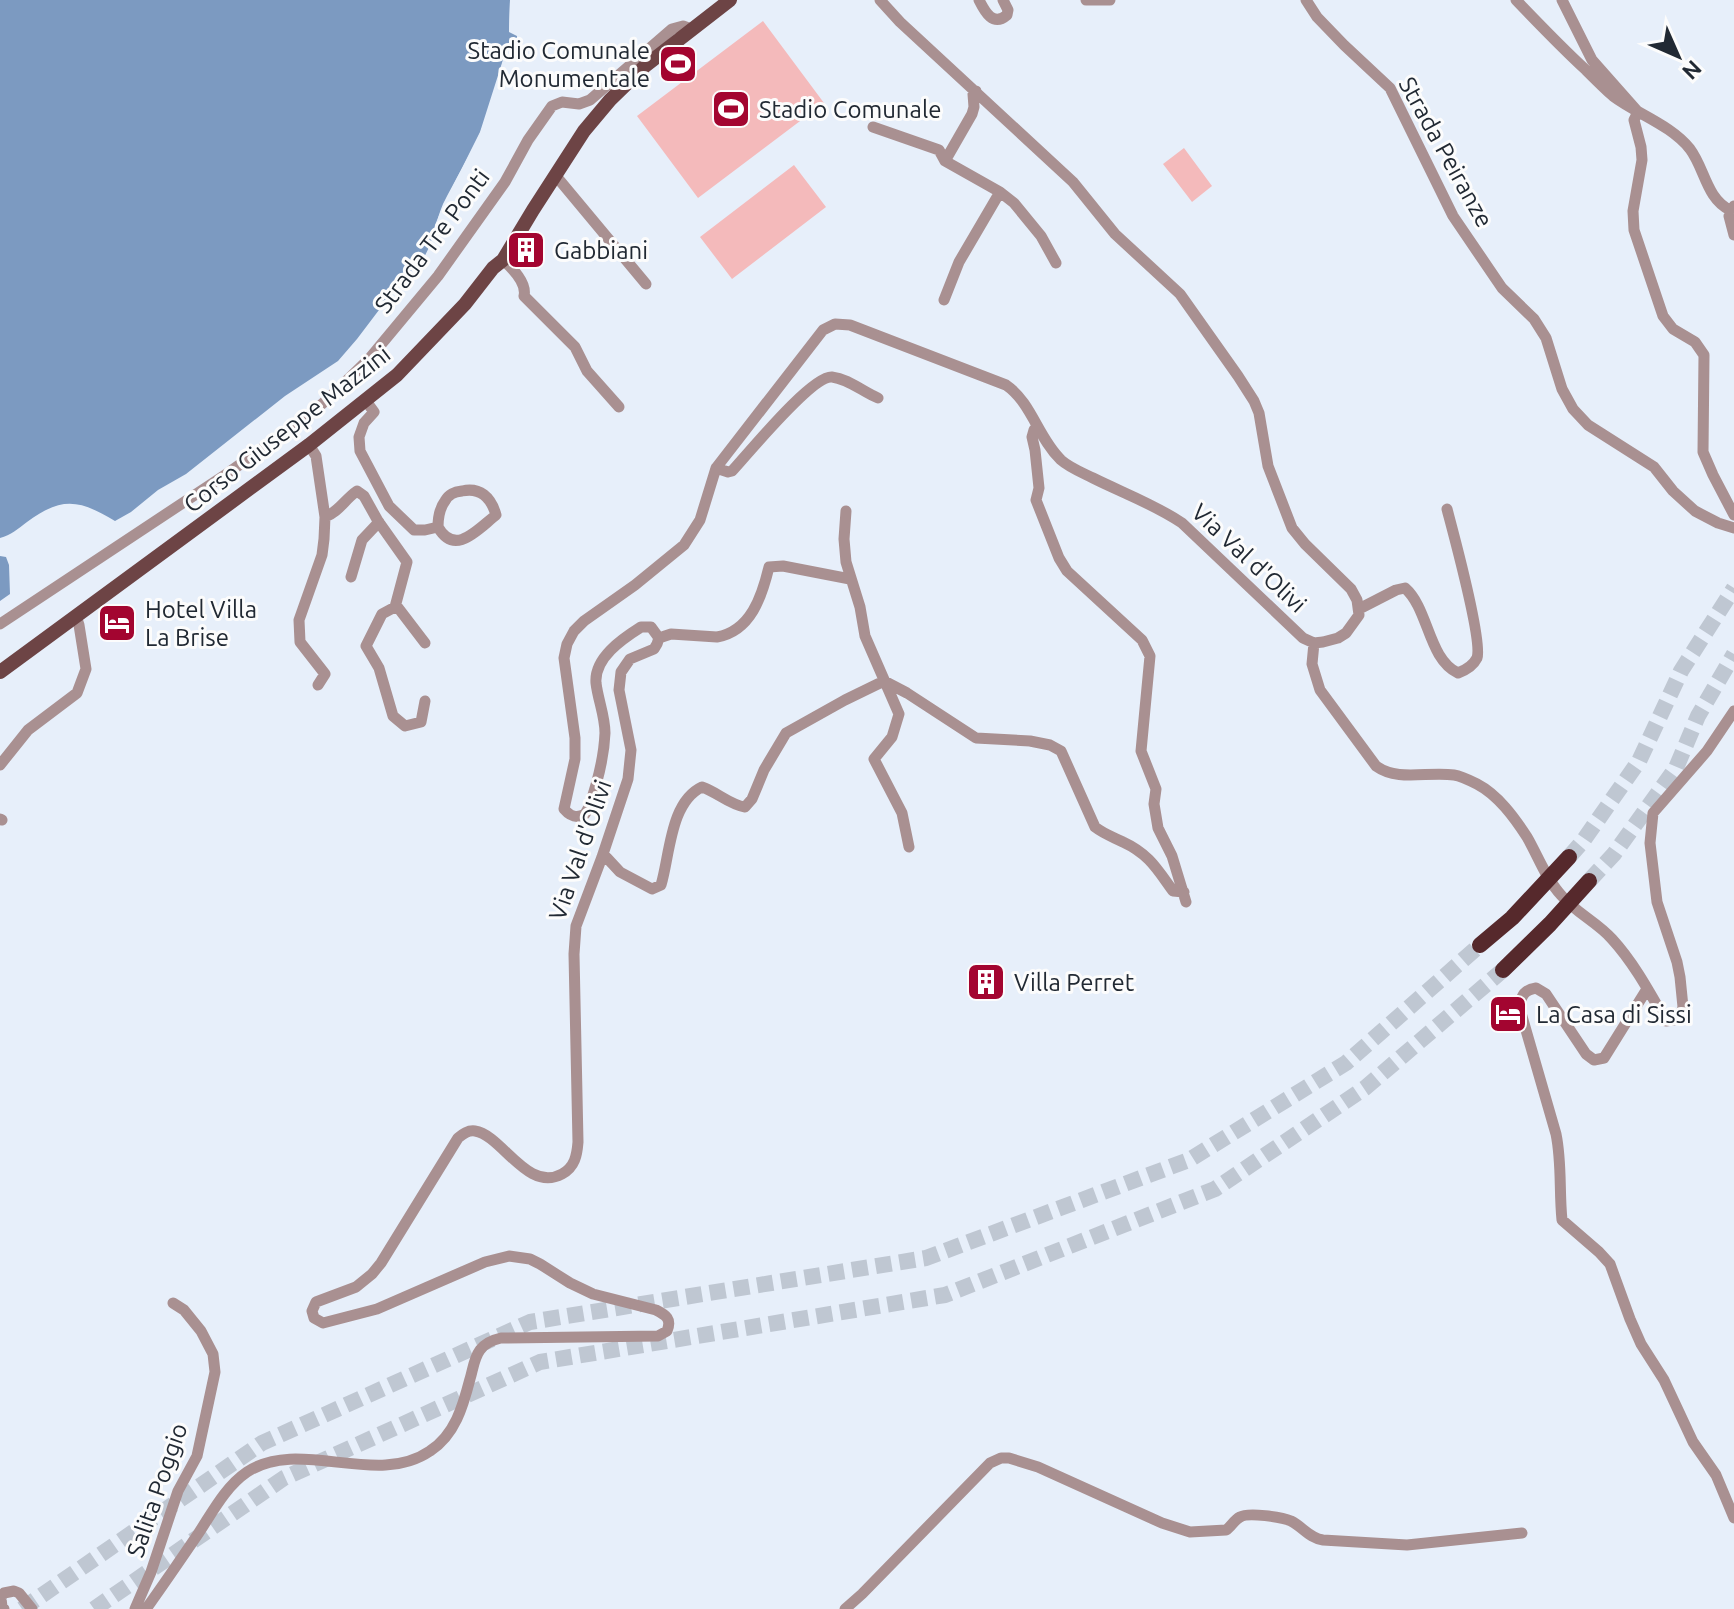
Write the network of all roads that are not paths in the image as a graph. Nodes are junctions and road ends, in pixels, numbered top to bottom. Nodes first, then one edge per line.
1 (730, 0) edge
2 (880, 0) edge
3 (979, 0) edge
4 (1003, 0) edge
5 (1086, 0) edge
6 (1110, 0) edge
7 (1306, 0) edge
8 (1516, 0) edge
9 (1562, 0) edge
10 (691, 29) junction
11 (976, 91) junction
12 (1638, 112) junction
13 (873, 127) dead end
14 (945, 161) junction
15 (556, 176) junction
16 (1000, 192) junction
17 (1732, 208) edge
18 (1734, 235) edge
19 (503, 260) junction
20 (1056, 263) dead end
21 (646, 284) dead end
22 (944, 300) dead end
23 (878, 398) dead end
24 (366, 401) junction
25 (619, 407) dead end
26 (1038, 427) junction
27 (309, 445) junction
28 (716, 468) junction
29 (1447, 509) dead end
30 (846, 511) dead end
31 (1734, 515) edge
32 (325, 517) junction
33 (379, 522) junction
34 (438, 527) junction
35 (1734, 528) edge
36 (351, 577) dead end
37 (850, 579) junction
38 (396, 605) junction
39 (1359, 609) junction
40 (76, 616) junction
41 (0, 624) edge
42 (659, 638) junction
43 (425, 643) dead end
44 (1314, 643) junction
45 (0, 672) edge
46 (884, 681) junction
47 (318, 685) dead end
48 (425, 701) dead end
49 (1734, 711) edge
50 (0, 765) edge
51 (909, 847) dead end
52 (602, 857) junction
53 (1569, 857) tunnel mouth
54 (1589, 881) tunnel mouth
55 (1480, 945) tunnel mouth
56 (1503, 970) tunnel mouth
57 (1647, 989) junction
58 (173, 1303) dead end
59 (1734, 1518) edge
60 (1522, 1533) dead end
61 (4, 1609) edge
62 (32, 1609) edge
63 (135, 1609) edge
64 (146, 1609) edge
65 (845, 1609) edge

1 - 10 main road, Corso Giuseppe Mazzini
2 - 11 street, Via Val d'Olivi
3 - 4 street
5 - 6 street
7 - 35 street, Strada Peiranze
8 - 12 street
9 - 12 street
10 - 15 main road, Corso Giuseppe Mazzini
10 - 41 street, Strada Tre Ponti
11 - 14 street
11 - 39 street, Via Val d'Olivi
12 - 17 street
12 - 31 street
13 - 14 street
14 - 16 street
15 - 19 main road, Corso Giuseppe Mazzini
15 - 21 street
16 - 20 street
16 - 22 street
17 - 18 street
19 - 24 main road, Corso Giuseppe Mazzini
19 - 25 street
23 - 28 street
24 - 27 main road, Corso Giuseppe Mazzini
24 - 34 street
26 - 28 street, Via Val d'Olivi
26 - 44 street, Via Val d'Olivi
26 - 46 street
27 - 32 street
27 - 40 main road, Corso Giuseppe Mazzini
28 - 42 street, Via Val d'Olivi
29 - 39 street, Via Val d'Olivi
30 - 37 street
32 - 33 street
32 - 47 street
33 - 36 street
33 - 38 street
34 - 34 street
37 - 42 street
37 - 46 street
38 - 43 street
38 - 48 street
39 - 44 street, Via Val d'Olivi
40 - 45 main road, Corso Giuseppe Mazzini
40 - 50 street
42 - 52 street, Via Val d'Olivi
44 - 57 street
46 - 51 street
46 - 52 street
49 - 57 street
52 - 64 street, Via Val d'Olivi
53 - 55 highway, bridge
54 - 56 highway, bridge
57 - 59 street
58 - 63 street, Salita Poggio
60 - 65 street
61 - 62 street

